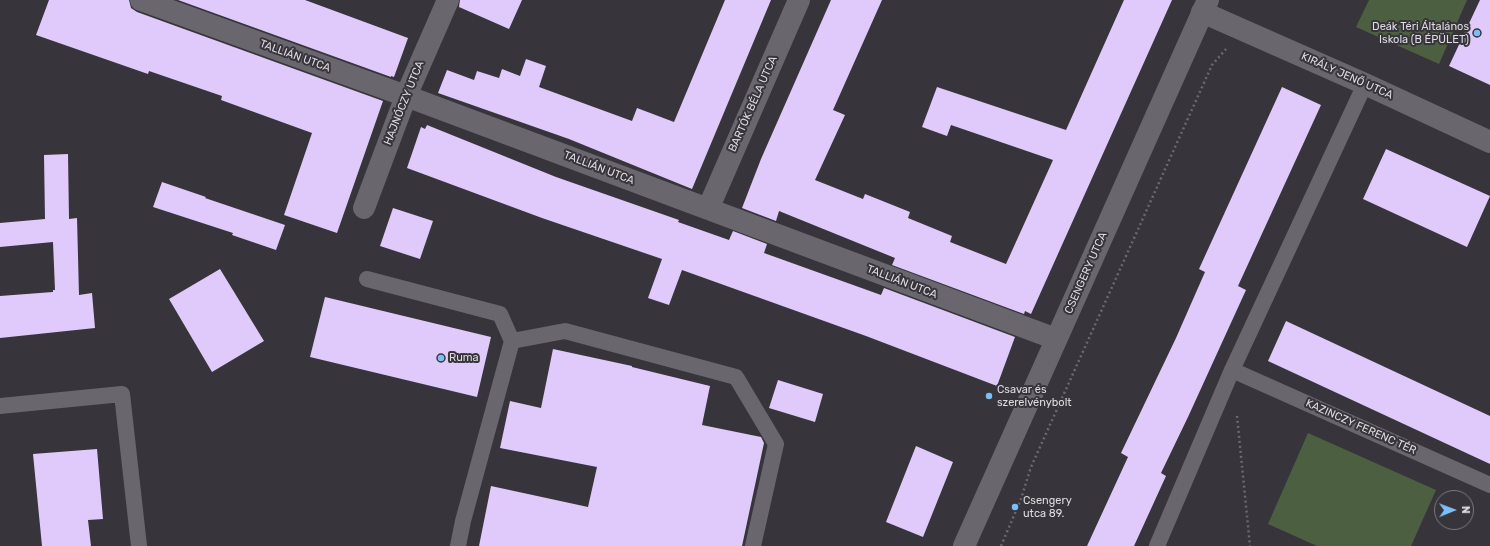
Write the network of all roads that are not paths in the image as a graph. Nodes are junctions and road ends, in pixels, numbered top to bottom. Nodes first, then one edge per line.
1 (141, 0) edge
2 (448, 0) edge
3 (799, 0) edge
4 (1205, 6) edge
5 (1365, 84) junction
6 (406, 96) junction
7 (1490, 142) edge
8 (364, 208) dead end
9 (708, 209) junction
10 (367, 279) dead end
11 (1056, 339) junction
12 (512, 341) junction
13 (1232, 370) junction
14 (0, 406) edge
15 (1490, 485) edge
16 (139, 546) edge
17 (458, 546) edge
18 (753, 546) edge
19 (964, 546) edge
20 (1157, 546) edge

1 - 6 street, TALLIÁN UTCA
2 - 6 street, HAJNÓCZY UTCA
3 - 9 street, BARTÓK BÉLA UTCA
4 - 5 street, KIRÁLY JENŐ UTCA
4 - 11 street, CSENGERY UTCA
5 - 7 street, KIRÁLY JENŐ UTCA
5 - 13 lane
6 - 8 street, HAJNÓCZY UTCA
6 - 9 street, TALLIÁN UTCA
9 - 11 street, TALLIÁN UTCA
10 - 12 lane
11 - 19 street, CSENGERY UTCA
12 - 17 lane
12 - 18 lane
13 - 15 lane, KAZINCZY FERENC TÉR
13 - 20 lane
14 - 16 lane

